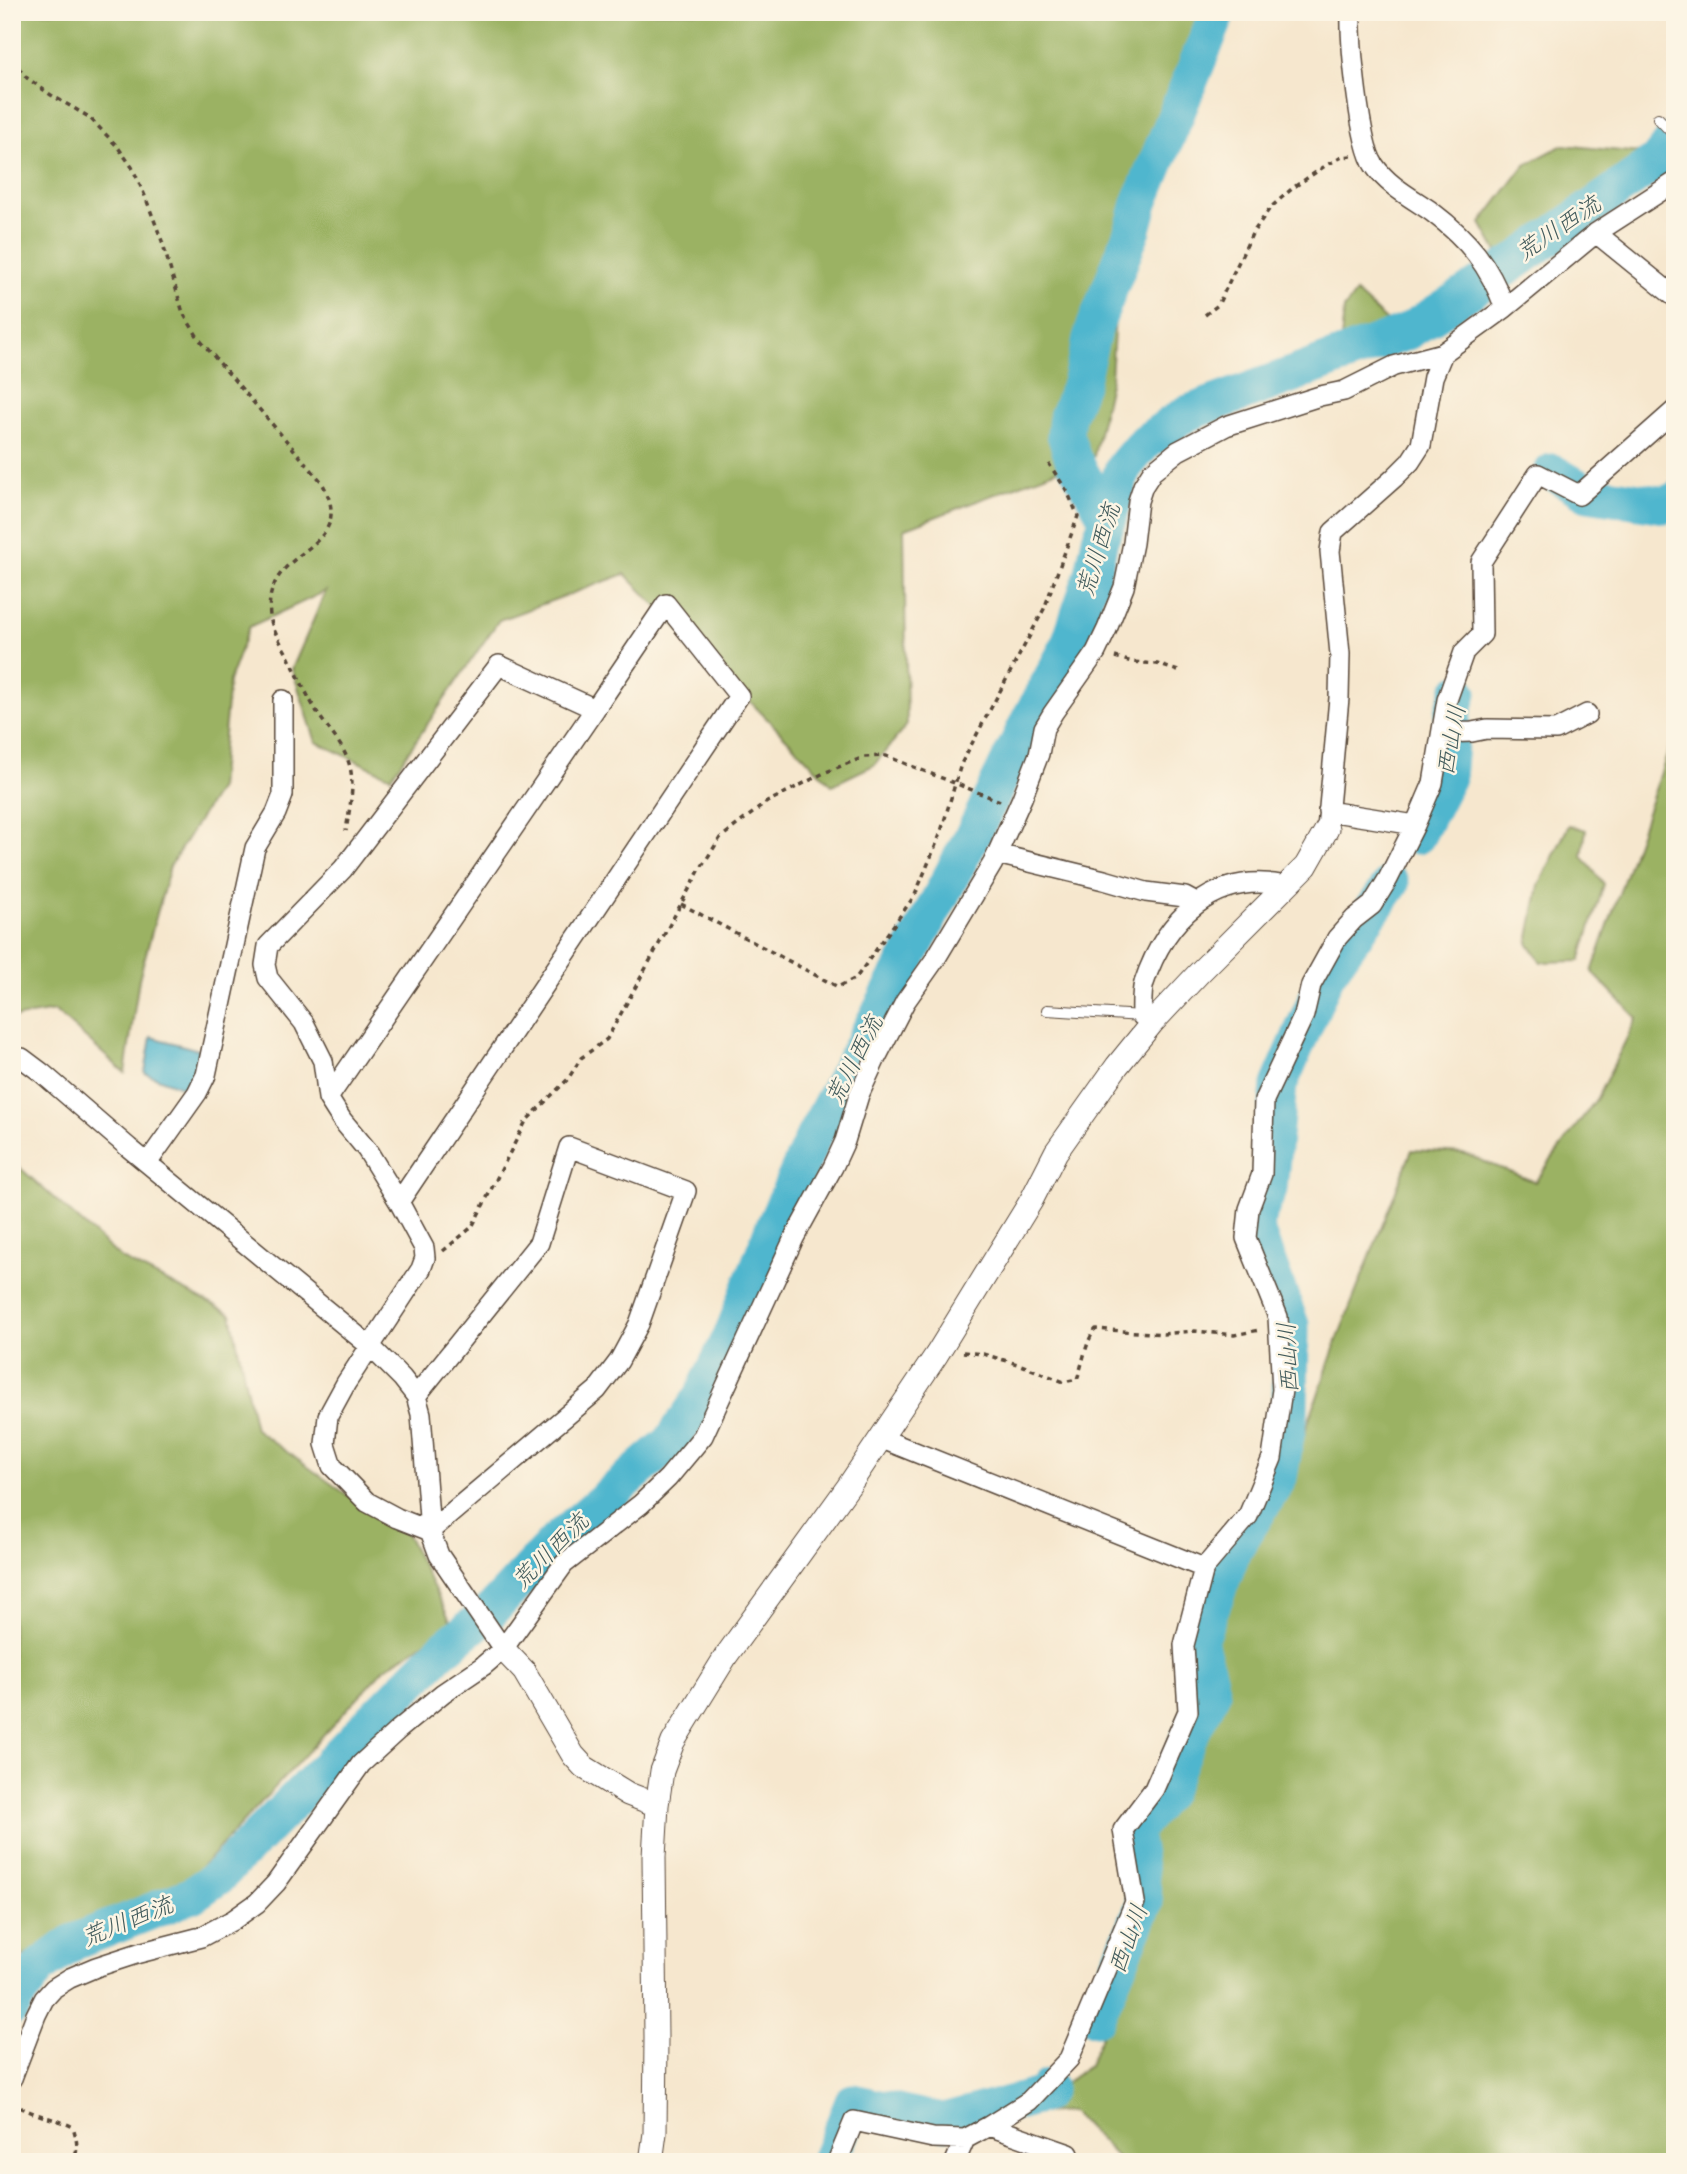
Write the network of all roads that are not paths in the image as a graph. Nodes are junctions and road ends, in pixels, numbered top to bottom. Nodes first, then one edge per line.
1 (1351, 12) edge
2 (1658, 118) dead end
3 (1671, 132) edge
4 (1675, 182) edge
5 (1596, 233) junction
6 (1675, 296) edge
7 (1503, 303) junction
8 (1443, 353) junction
9 (1675, 410) edge
10 (283, 700) dead end
11 (595, 709) junction
12 (1587, 714) dead end
13 (1442, 733) junction
14 (1328, 820) junction
15 (1415, 825) junction
16 (998, 854) junction
17 (1286, 886) junction
18 (1196, 904) junction
19 (1047, 1010) dead end
20 (1147, 1019) junction
21 (12, 1058) edge
22 (328, 1098) junction
23 (148, 1163) junction
24 (400, 1202) junction
25 (371, 1347) junction
26 (416, 1396) junction
27 (880, 1438) junction
28 (430, 1531) junction
29 (1204, 1568) junction
30 (501, 1646) junction
31 (657, 1805) junction
32 (12, 2078) edge
33 (989, 2126) junction
34 (965, 2139) junction
35 (651, 2162) edge
36 (837, 2162) edge
37 (955, 2162) edge
38 (1066, 2162) edge

1 - 7 street
2 - 3 lane
4 - 5 street
5 - 6 street
5 - 7 street
7 - 8 street
8 - 14 street
8 - 16 street
9 - 13 street
10 - 23 street
11 - 22 street
11 - 22 street
11 - 24 street
12 - 13 street
13 - 15 street
14 - 15 street
14 - 17 street
15 - 29 street
16 - 18 street
16 - 30 street
17 - 18 street
17 - 20 street
18 - 20 street
19 - 20 lane
20 - 27 street
21 - 23 street
22 - 24 street
23 - 25 street
24 - 25 street
25 - 26 street
25 - 28 street
26 - 28 street
26 - 28 street
27 - 29 street
27 - 31 street
28 - 30 street
29 - 33 street
30 - 31 street
30 - 32 street
31 - 35 street
33 - 34 street
33 - 38 street
34 - 36 street
34 - 37 street

